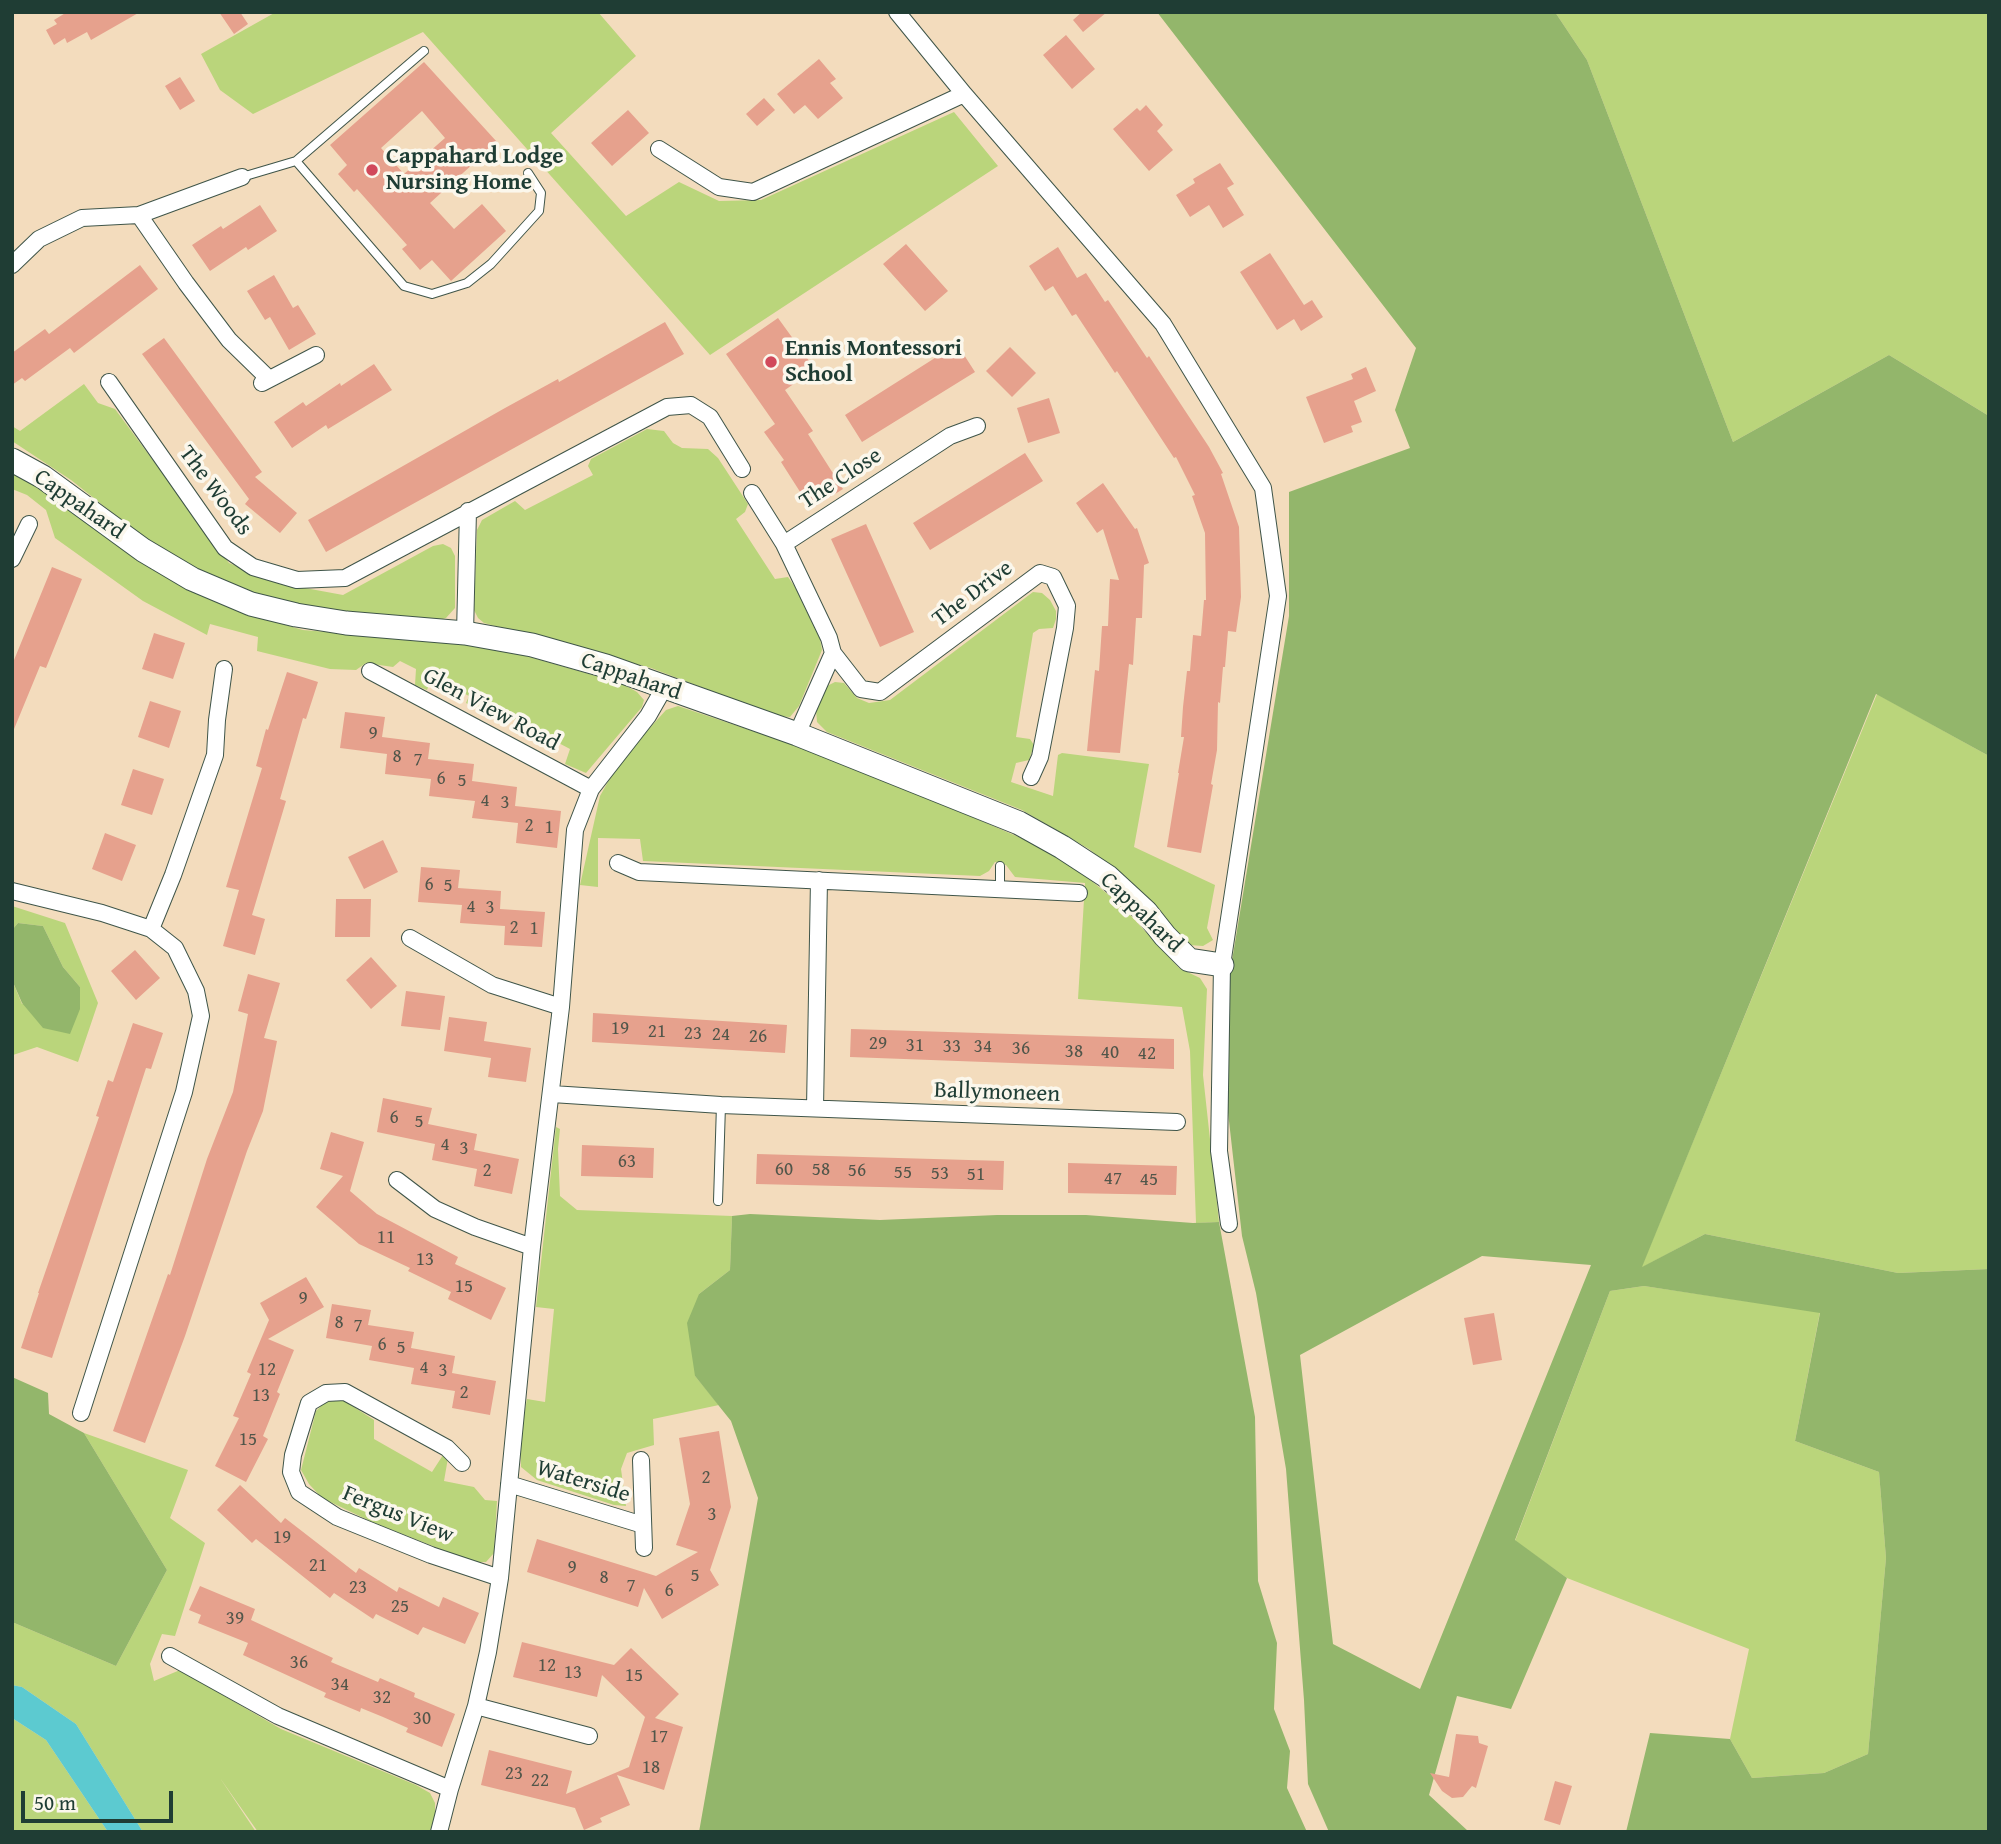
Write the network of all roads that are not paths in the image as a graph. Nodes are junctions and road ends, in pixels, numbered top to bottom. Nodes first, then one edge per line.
1 (897, 12) edge
2 (424, 51) dead end
3 (964, 94) junction
4 (659, 149) dead end
5 (296, 161) junction
6 (528, 173) dead end
7 (242, 177) joint
8 (139, 215) junction
9 (12, 265) edge
10 (316, 355) dead end
11 (109, 382) dead end
12 (977, 426) dead end
13 (12, 460) edge
14 (742, 469) dead end
15 (752, 493) dead end
16 (468, 511) junction
17 (29, 524) dead end
18 (784, 544) junction
19 (12, 559) edge
20 (465, 633) junction
21 (833, 653) junction
22 (224, 669) dead end
23 (370, 671) dead end
24 (664, 688) junction
25 (797, 734) junction
26 (1031, 777) dead end
27 (590, 789) junction
28 (618, 863) dead end
29 (1000, 866) dead end
30 (819, 880) junction
31 (1000, 889) junction
32 (12, 891) edge
33 (1079, 893) dead end
34 (151, 929) junction
35 (410, 937) dead end
36 (1222, 965) junction
37 (561, 1007) junction
38 (552, 1094) junction
39 (721, 1105) junction
40 (815, 1108) junction
41 (1177, 1122) dead end
42 (397, 1180) dead end
43 (718, 1201) dead end
44 (1229, 1224) dead end
45 (532, 1247) junction
46 (81, 1413) dead end
47 (641, 1460) dead end
48 (462, 1463) dead end
49 (509, 1484) junction
50 (643, 1525) junction
51 (644, 1548) dead end
52 (500, 1578) junction
53 (170, 1656) dead end
54 (476, 1706) junction
55 (589, 1736) dead end
56 (450, 1788) junction
57 (439, 1832) edge

1 - 3 street
2 - 5 lane
3 - 4 street
3 - 36 street
5 - 6 lane
5 - 7 lane
7 - 8 street
8 - 9 street
8 - 10 street
11 - 16 street, The Woods
12 - 18 street, The Close
13 - 20 main road, Cappahard
14 - 16 street, The Woods
15 - 18 street
16 - 20 street
17 - 19 street
18 - 21 street, The Drive
20 - 24 main road, Cappahard
21 - 25 street
21 - 26 street, The Drive
22 - 34 street
23 - 27 street, Glen View Road
24 - 25 main road, Cappahard
24 - 27 street
25 - 36 main road, Cappahard
27 - 37 street
28 - 30 street
29 - 31 lane
30 - 31 street
30 - 40 street
31 - 33 street
32 - 34 street
34 - 46 street
35 - 37 street
36 - 44 street
37 - 38 street
38 - 39 street, Ballymoneen
38 - 45 street
39 - 40 street, Ballymoneen
39 - 43 lane
40 - 41 street, Ballymoneen
42 - 45 street
45 - 49 street
47 - 50 street, Waterside
48 - 52 street, Fergus View
49 - 50 street, Waterside
49 - 52 street
50 - 51 street, Waterside
52 - 54 street
53 - 56 street
54 - 55 street
54 - 56 street
56 - 57 street

